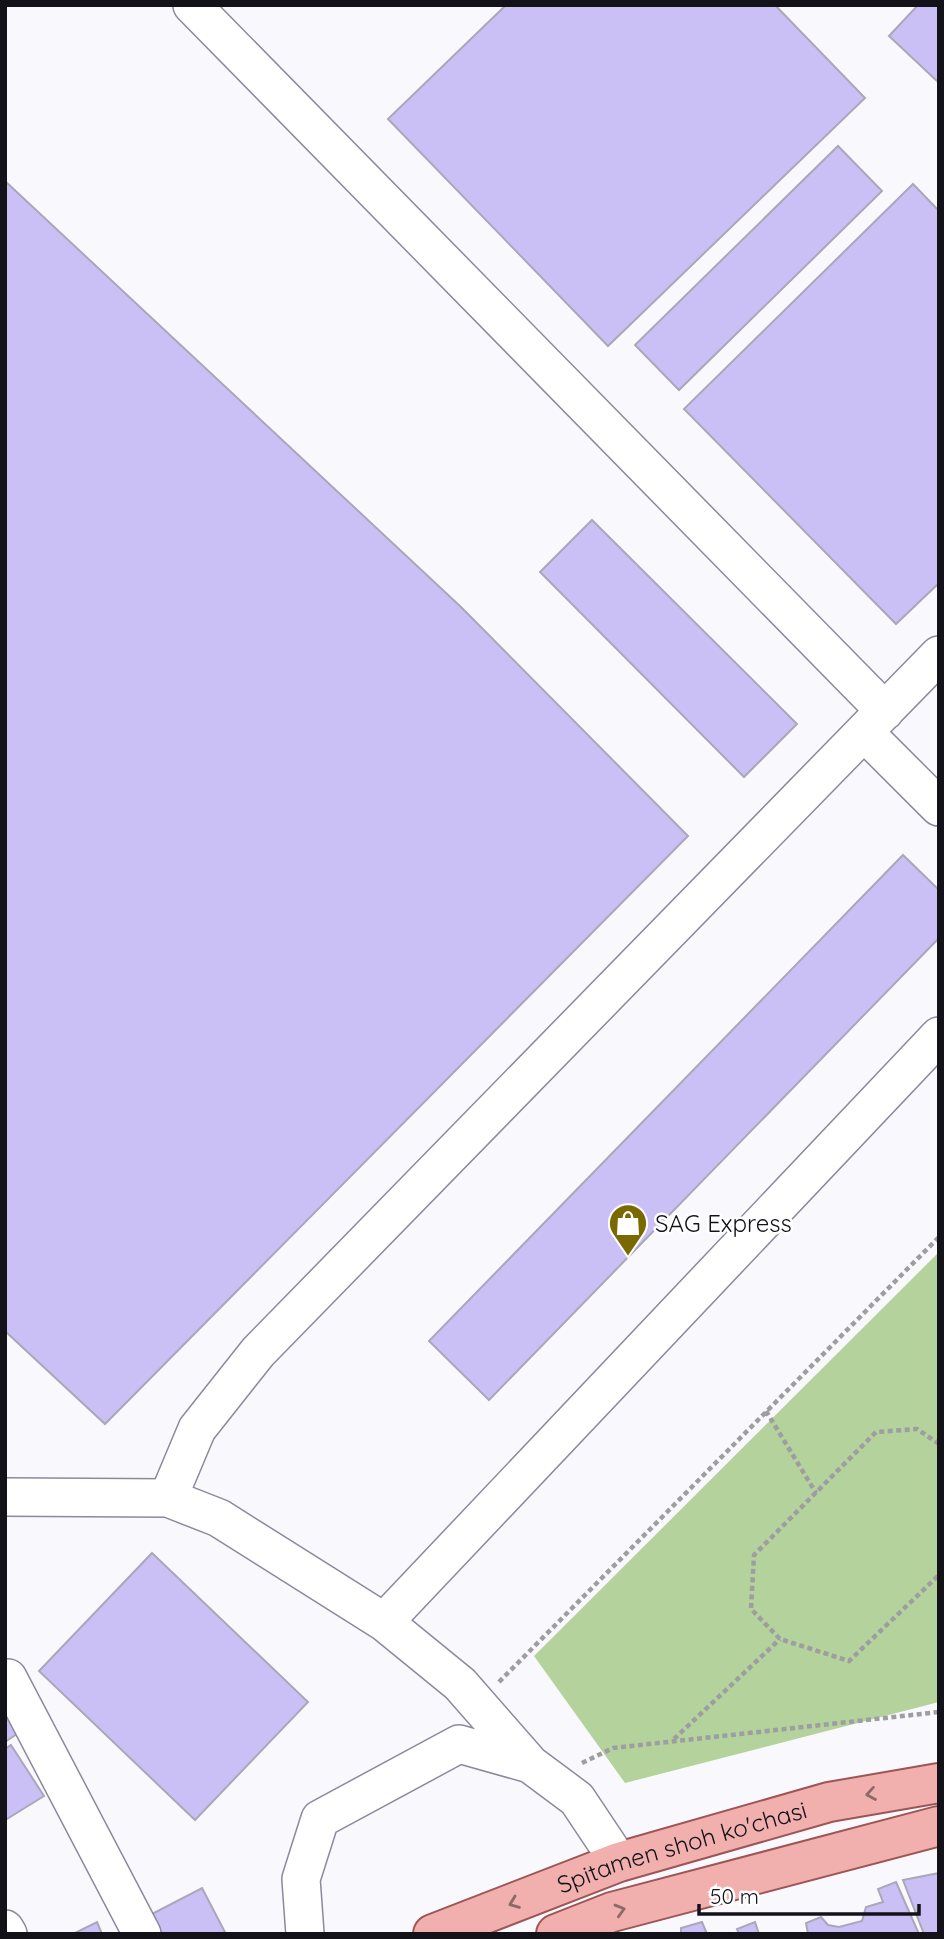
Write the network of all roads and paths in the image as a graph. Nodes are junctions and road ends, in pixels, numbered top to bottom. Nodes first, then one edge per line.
1 (192, 5) edge
2 (939, 655) edge
3 (874, 721) junction
4 (939, 807) edge
5 (939, 1036) edge
6 (939, 1237) edge
7 (766, 1411) junction
8 (939, 1444) edge
9 (816, 1493) junction
10 (5, 1497) edge
11 (168, 1498) junction
12 (939, 1575) edge
13 (384, 1622) junction
14 (780, 1639) junction
15 (8, 1678) dead end
16 (477, 1704) junction
17 (939, 1712) edge
18 (673, 1740) junction
19 (540, 1771) junction
20 (939, 1783) edge
21 (939, 1826) edge
22 (619, 1862) junction
23 (5, 1929) edge
24 (8, 1934) edge
25 (142, 1934) edge
26 (305, 1934) edge
27 (433, 1934) edge
28 (556, 1934) edge

1 - 3 lane
2 - 3 lane
3 - 4 lane
3 - 11 lane
5 - 13 lane
6 - 7 path
7 - 9 path
7 - 16 path
8 - 9 path
9 - 14 path
10 - 11 lane
11 - 13 lane
12 - 14 path
13 - 16 lane
14 - 18 path
15 - 25 lane
16 - 19 lane
17 - 18 path
18 - 19 path
19 - 22 lane
19 - 26 lane
20 -> 22 main road, Spitamen shoh ko'chasi
28 -> 21 main road, Spitamen shoh ko'chasi
22 -> 27 main road, Spitamen shoh ko'chasi
23 - 24 lane

